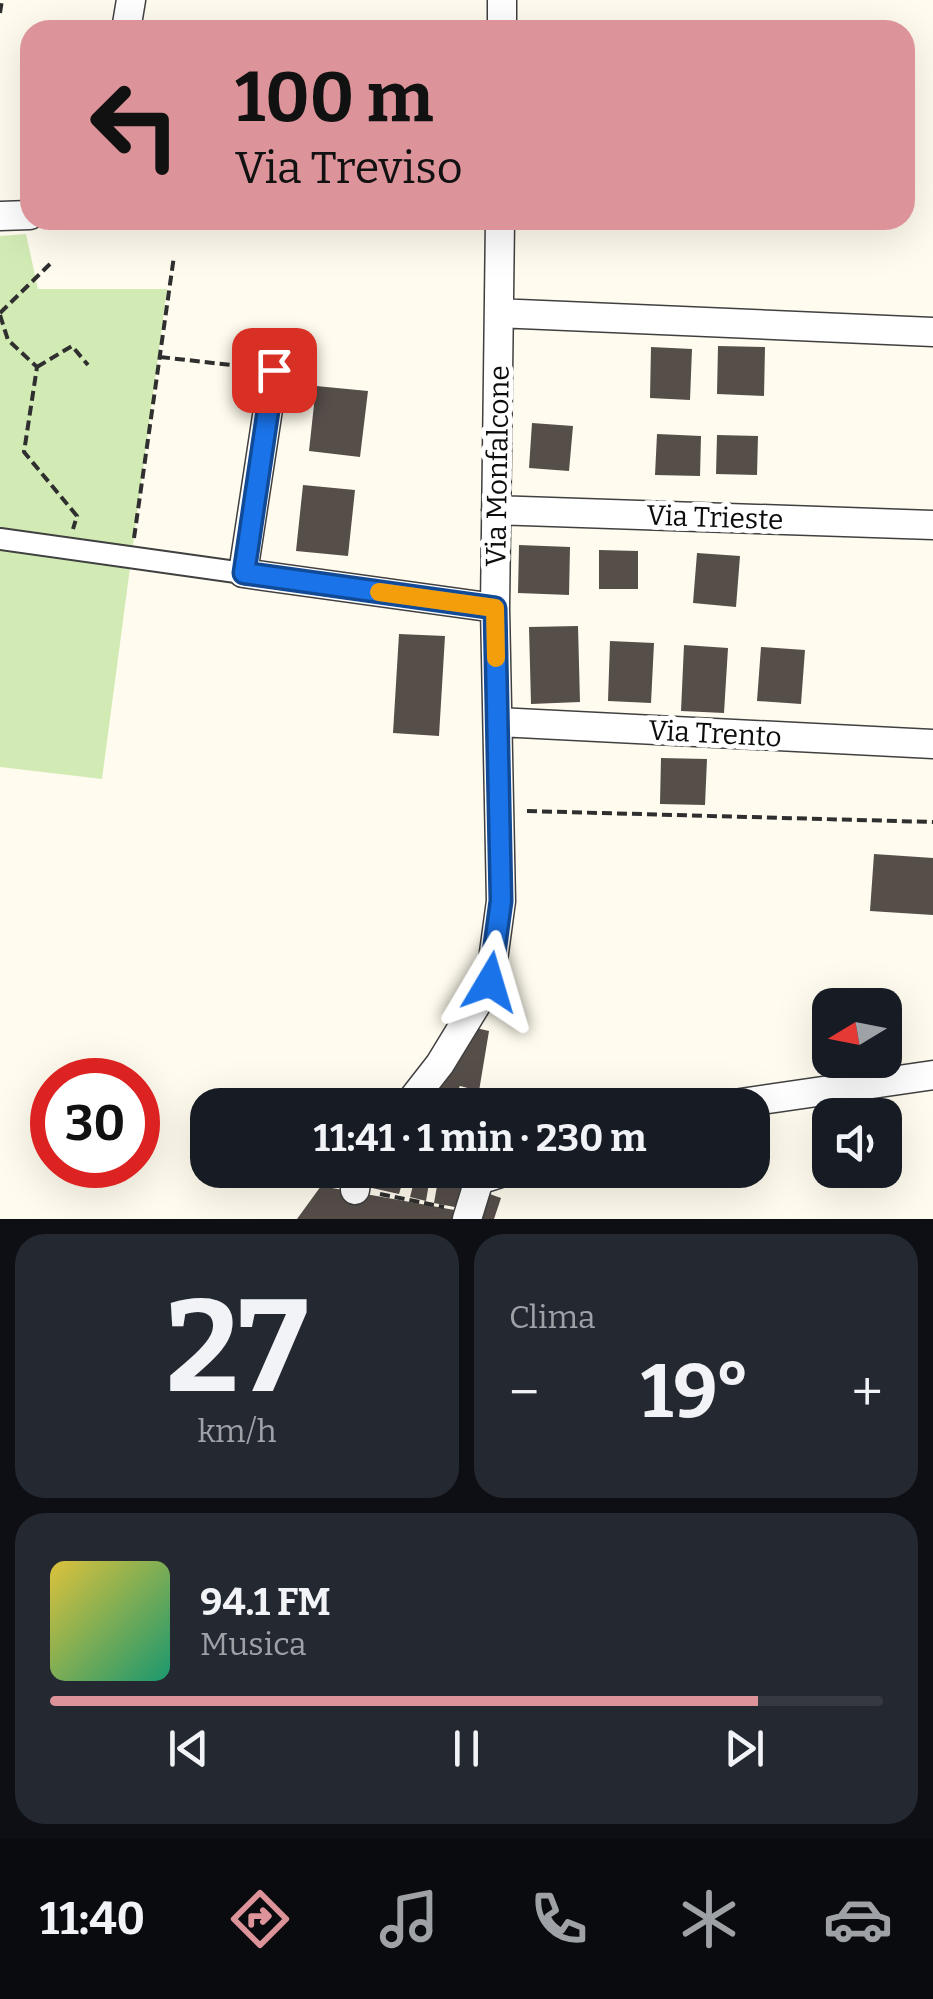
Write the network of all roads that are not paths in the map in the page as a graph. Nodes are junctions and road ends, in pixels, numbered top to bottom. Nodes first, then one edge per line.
1 (500, 230) edge
2 (499, 314) junction
3 (933, 332) edge
4 (274, 370) road end
5 (496, 510) junction
6 (933, 525) edge
7 (0, 539) edge
8 (244, 573) junction
9 (495, 608) junction
10 (498, 722) junction
11 (933, 744) edge
12 (933, 1075) edge
13 (421, 1088) edge
14 (770, 1099) edge
15 (476, 1188) edge
16 (468, 1215) edge

1 - 2 street, Via Monfalcone
2 - 3 street
2 - 5 street, Via Monfalcone
4 - 8 street
5 - 6 street, Via Trieste
5 - 9 street, Via Monfalcone
7 - 8 street
8 - 9 street
9 - 10 street, Via Monfalcone
10 - 11 street, Via Trento
10 - 13 street, Via Monfalcone
12 - 14 street
15 - 16 street

